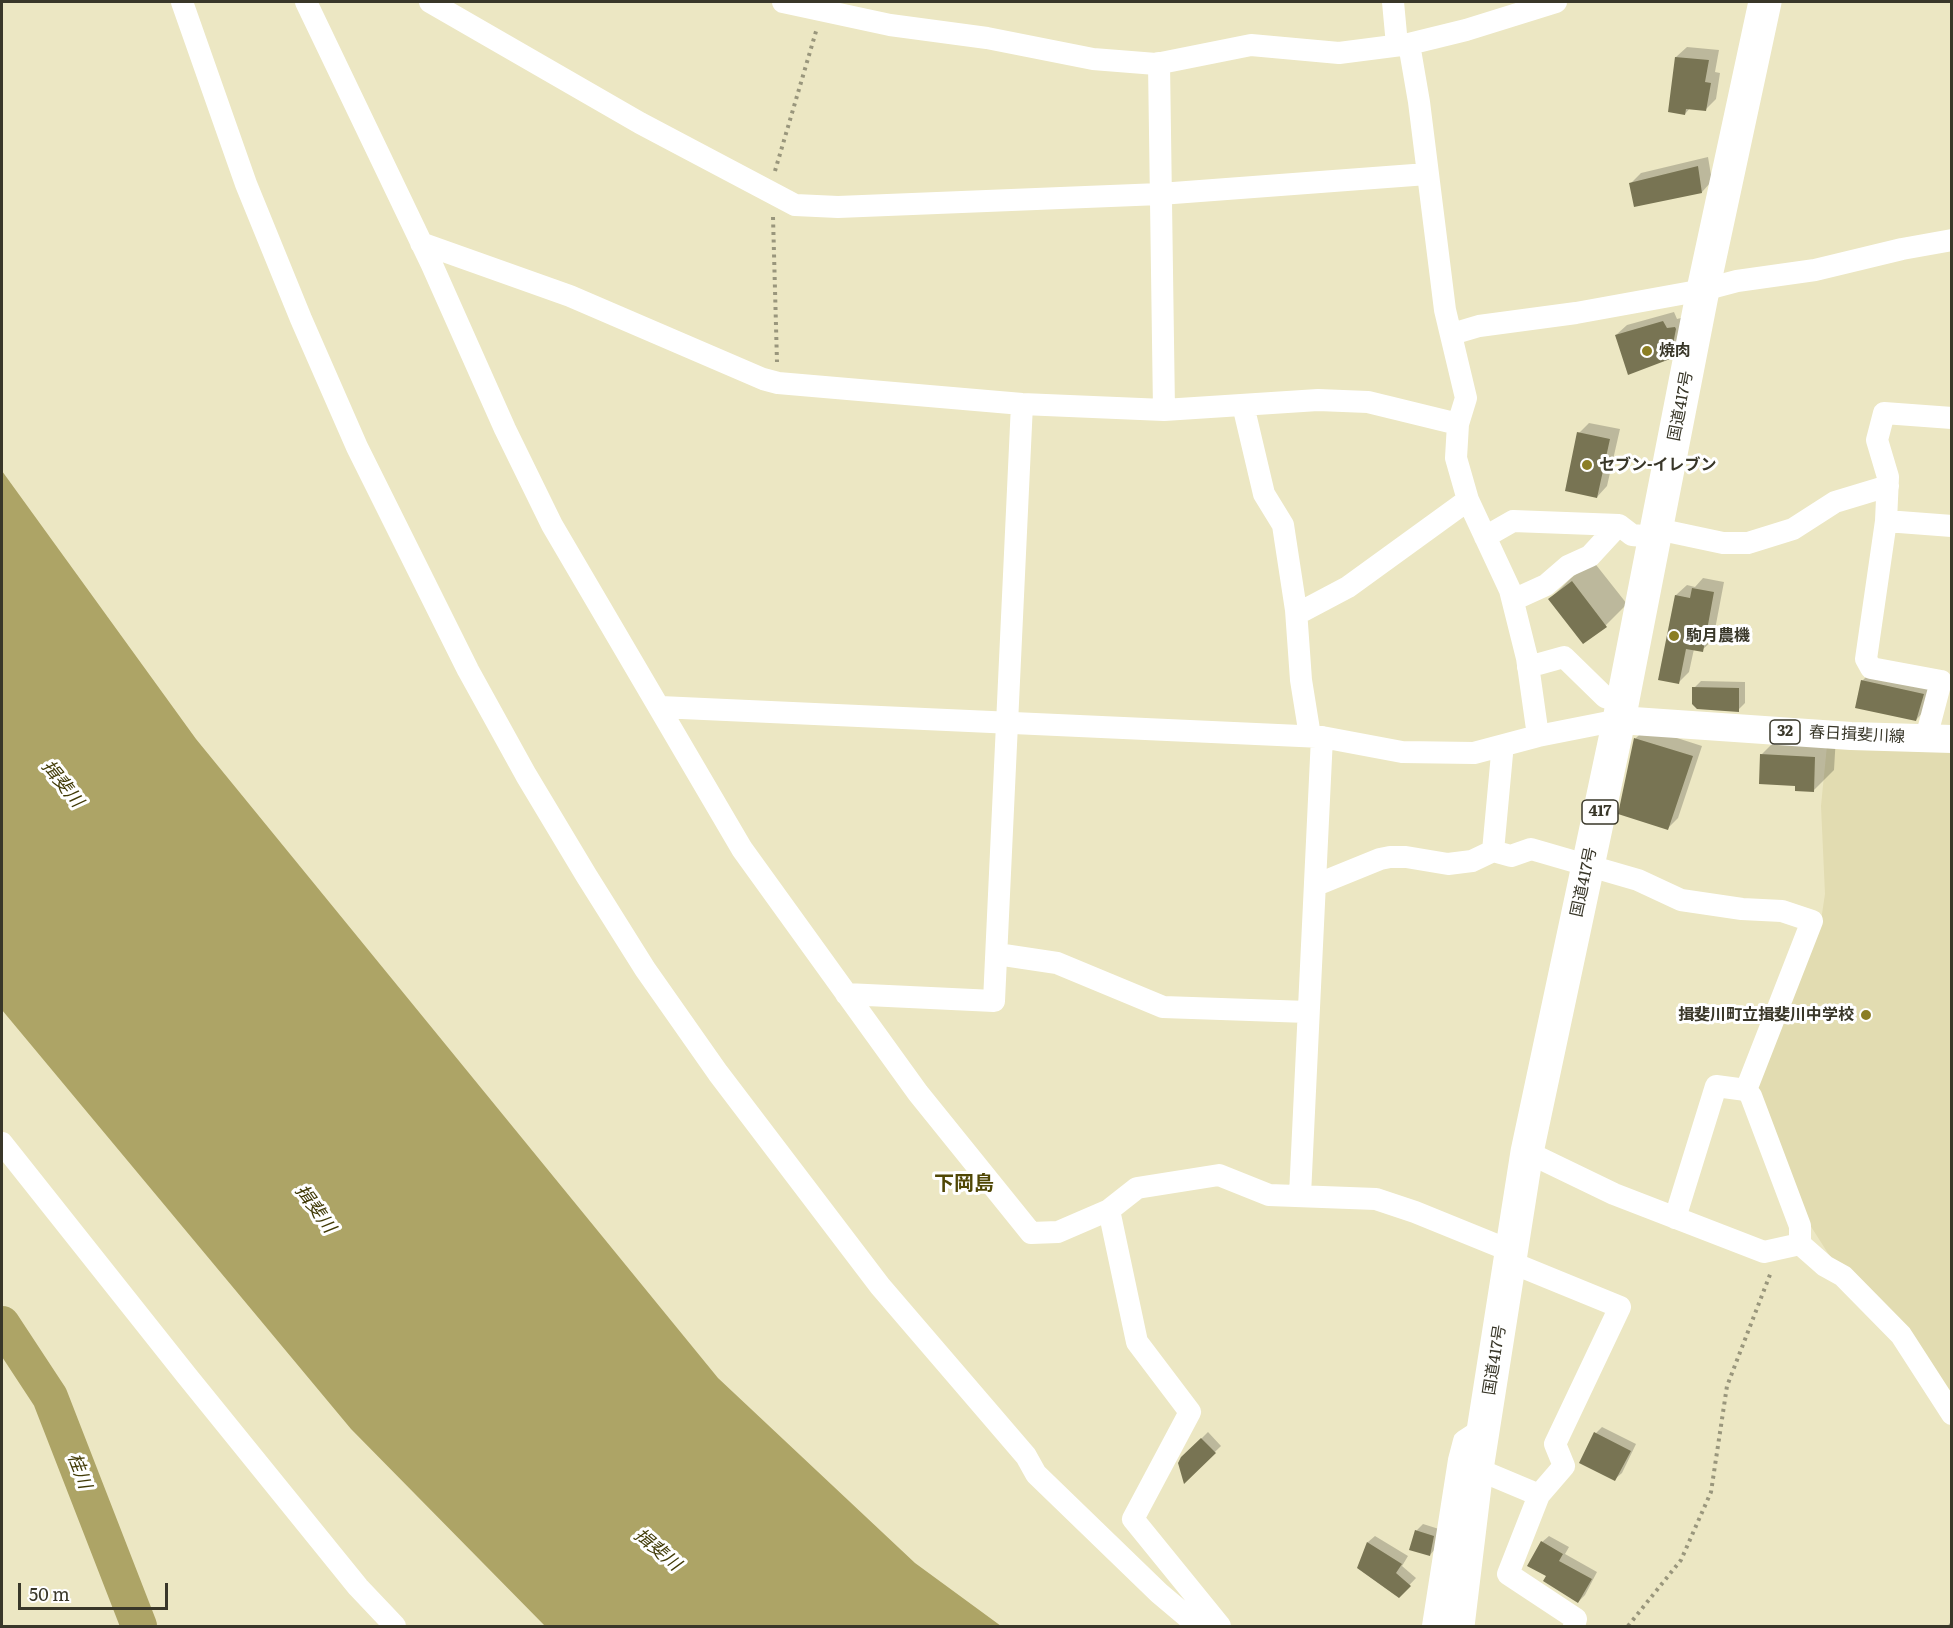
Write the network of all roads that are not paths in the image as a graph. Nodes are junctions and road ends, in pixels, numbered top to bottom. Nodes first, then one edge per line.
1 (182, 2) edge
2 (306, 2) edge
3 (430, 2) edge
4 (783, 2) edge
5 (1393, 2) edge
6 (1556, 2) edge
7 (1765, 2) edge
8 (825, 6) edge
9 (1403, 45) junction
10 (1159, 63) junction
11 (1427, 174) junction
12 (1160, 194) junction
13 (1952, 240) edge
14 (421, 243) junction
15 (1703, 290) junction
16 (1452, 334) junction
17 (1022, 404) junction
18 (1243, 405) junction
19 (1164, 410) junction
20 (1952, 418) edge
21 (1458, 424) junction
22 (1888, 486) junction
23 (1468, 500) junction
24 (1886, 521) junction
25 (1616, 525) junction
26 (1952, 526) edge
27 (1656, 533) junction
28 (1485, 537) junction
29 (1513, 600) junction
30 (1297, 614) junction
31 (1528, 667) junction
32 (660, 707) junction
33 (1621, 712) junction
34 (1008, 722) junction
35 (1316, 736) junction
36 (1538, 736) junction
37 (1939, 738) edge
38 (1501, 746) junction
39 (1493, 851) junction
40 (1588, 865) junction
41 (1316, 885) junction
42 (997, 954) junction
43 (846, 994) junction
44 (1308, 1012) junction
45 (1746, 1090) junction
46 (2, 1143) edge
47 (1527, 1152) junction
48 (1300, 1195) junction
49 (1109, 1210) junction
50 (1675, 1218) junction
51 (1800, 1244) junction
52 (1510, 1256) junction
53 (1952, 1414) edge
54 (1484, 1428) junction
55 (1477, 1469) junction
56 (1539, 1495) junction
57 (395, 1626) edge
58 (1198, 1626) edge
59 (1220, 1626) edge
60 (1433, 1626) edge
61 (1458, 1626) edge
62 (1574, 1626) edge

1 - 58 street
2 - 14 street
3 - 12 street
4 - 8 street
5 - 9 street
6 - 9 street
7 - 15 highway, 国道417号 / 417
8 - 10 street
9 - 10 street
9 - 11 street
10 - 12 street
11 - 12 street
11 - 16 street
12 - 19 street
13 - 15 street
14 - 17 street
14 - 32 street
15 - 16 street
15 - 27 highway, 国道417号 / 417
16 - 21 street
17 - 19 street
17 - 34 street
18 - 19 street
18 - 21 street
18 - 30 street
20 - 22 street
21 - 23 street
22 - 24 street
22 - 27 street
23 - 28 street
23 - 30 street
24 - 26 street
24 - 37 street
25 - 27 street
25 - 28 street
25 - 29 street
27 - 33 highway, 国道417号 / 417
28 - 29 street
29 - 31 street
30 - 35 street
31 - 33 street
31 - 36 street
32 - 34 street
32 - 43 street
33 - 36 street
33 - 37 main road, 春日揖斐川線 / 32
33 - 40 highway, 国道417号 / 417
34 - 35 street
34 - 42 street
35 - 38 street
35 - 41 street
36 - 38 street
38 - 39 street
39 - 40 street
39 - 41 street
40 - 45 street
40 - 47 highway, 国道417号 / 417
41 - 44 street
42 - 43 street
42 - 44 street
43 - 49 street
44 - 48 street
45 - 50 street
45 - 51 street
46 - 57 street
47 - 50 street
47 - 52 highway, 国道417号 / 417
48 - 49 street
48 - 52 street
49 - 59 street
50 - 51 street
51 - 53 street
52 - 54 highway, 国道417号 / 417
52 - 56 street
54 - 55 highway, 国道417号 / 417
54 - 60 street
55 - 56 street
55 - 61 highway, 国道417号 / 417
56 - 62 street

